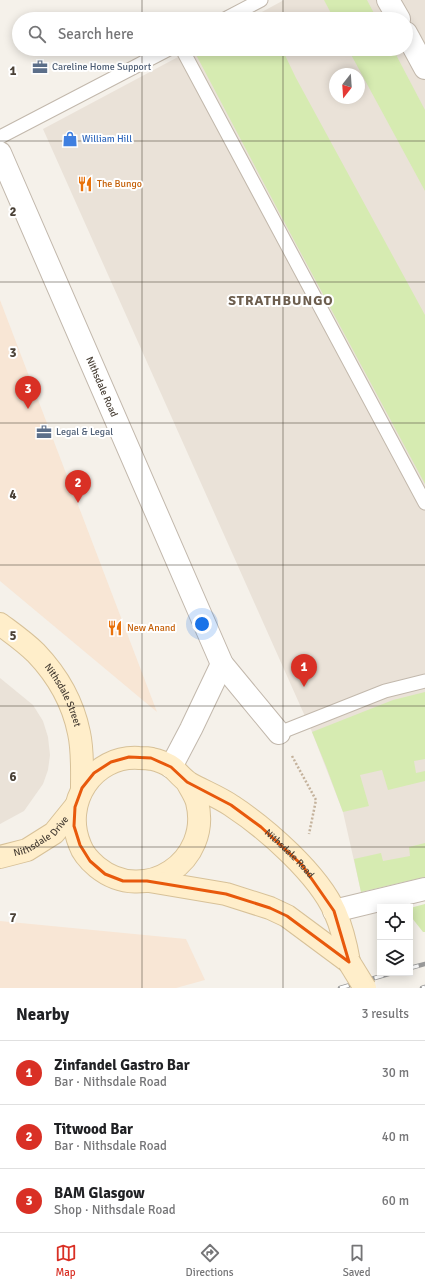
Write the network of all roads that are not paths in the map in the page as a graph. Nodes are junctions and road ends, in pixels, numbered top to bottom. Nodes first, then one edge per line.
1 (261, 0) edge
2 (388, 0) edge
3 (238, 12) edge
4 (394, 12) edge
5 (413, 46) edge
6 (156, 56) edge
7 (186, 56) edge
8 (425, 68) edge
9 (0, 137) edge
10 (0, 154) edge
11 (425, 503) edge
12 (0, 624) edge
13 (222, 664) junction
14 (425, 681) edge
15 (279, 733) joint
16 (171, 767) junction
17 (187, 782) junction
18 (79, 798) junction
19 (0, 857) edge
20 (147, 881) junction
21 (425, 889) edge
22 (334, 911) junction
23 (349, 962) junction
24 (365, 988) edge

1 - 3 lane
2 - 4 street
5 - 8 street
6 - 9 lane
7 - 11 lane
10 - 13 street, Nithsdale Road
12 - 18 main road, Nithsdale Street
13 - 15 street, Nithsdale Road
13 - 16 street
14 - 15 lane
16 - 17 main road, Nithsdale Road
16 - 18 main road, Nithsdale Road
17 - 20 main road, Nithsdale Road
17 - 22 main road, Nithsdale Road
18 - 19 main road, Nithsdale Drive
18 - 20 main road, Nithsdale Road
20 - 23 main road, Nithsdale Road
21 - 22 street
22 - 23 main road, Nithsdale Road
23 - 24 main road, Nithsdale Road, bridge

